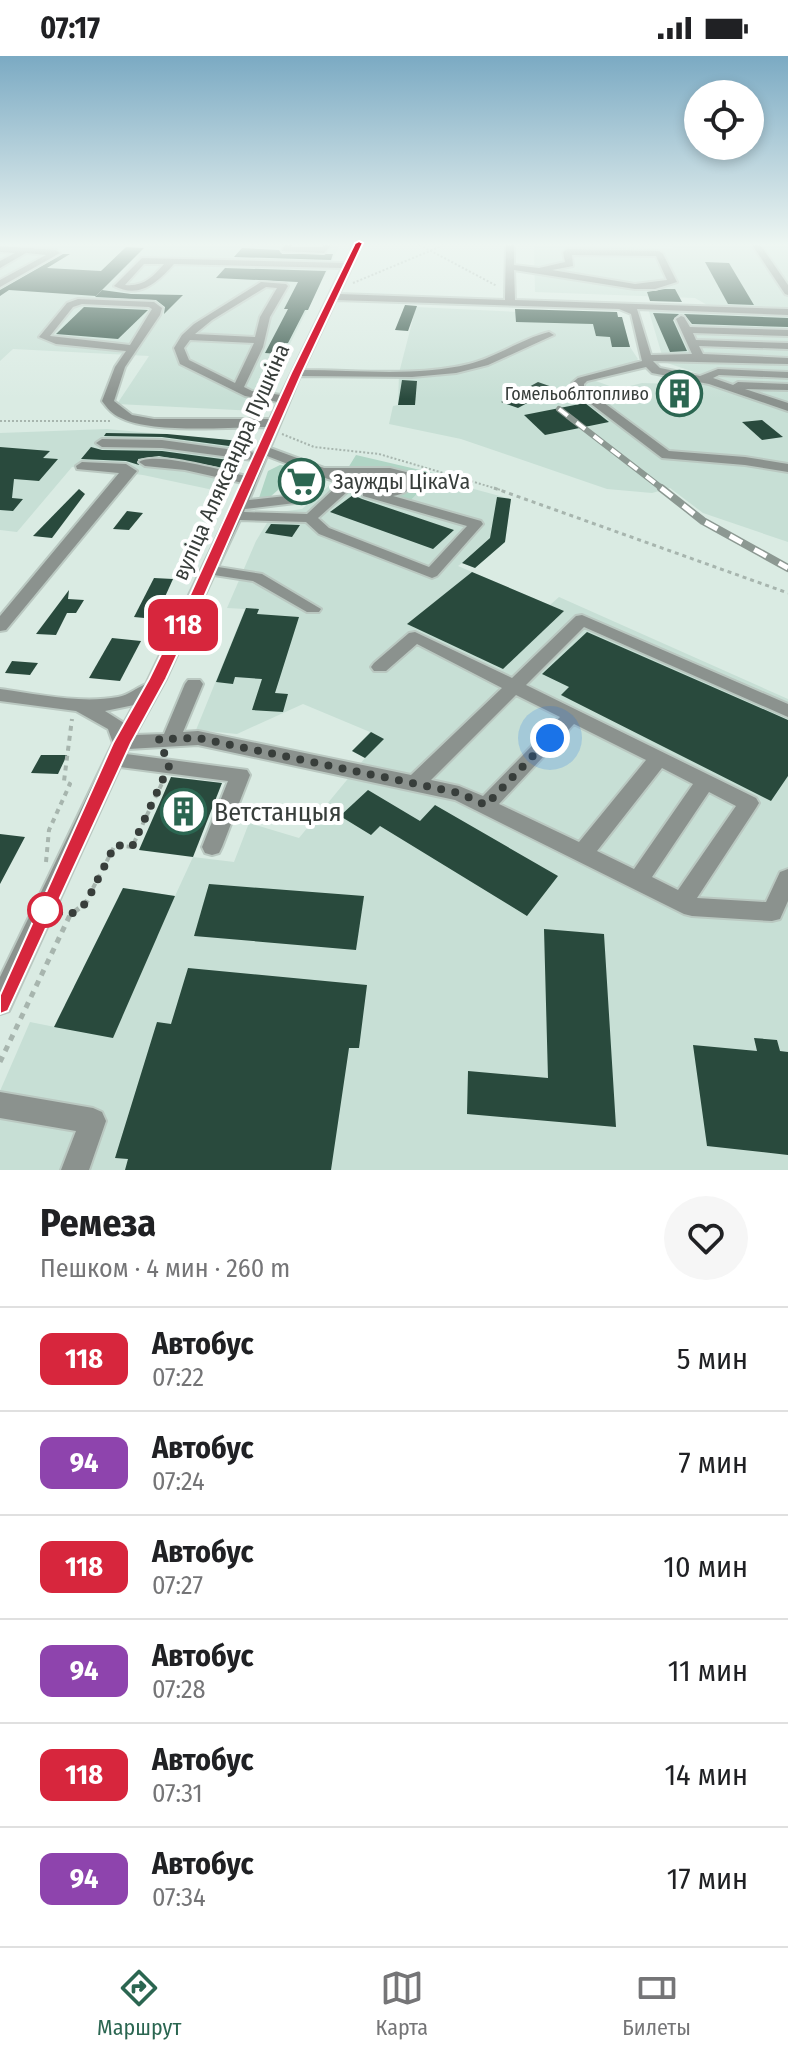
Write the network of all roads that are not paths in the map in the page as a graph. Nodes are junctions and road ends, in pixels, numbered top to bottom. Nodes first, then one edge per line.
1 (251, 295) edge
2 (278, 295) edge
3 (510, 295) edge
4 (333, 297) joint
5 (787, 300) edge
6 (510, 301) junction
7 (621, 306) junction
8 (636, 317) junction
9 (681, 319) junction
10 (788, 323) edge
11 (686, 330) junction
12 (788, 333) edge
13 (549, 335) dead end
14 (186, 337) junction
15 (260, 340) junction
16 (692, 343) junction
17 (788, 346) edge
18 (132, 348) junction
19 (699, 357) junction
20 (648, 361) junction
21 (788, 361) edge
22 (296, 373) junction
23 (788, 375) edge
24 (698, 381) junction
25 (721, 384) junction
26 (788, 387) edge
27 (238, 389) junction
28 (285, 399) junction
29 (788, 407) edge
30 (274, 426) junction
31 (102, 443) dead end
32 (162, 444) junction
33 (263, 453) junction
34 (145, 462) junction
35 (82, 466) dead end
36 (788, 468) edge
37 (126, 473) junction
38 (322, 474) junction
39 (250, 481) junction
40 (307, 486) dead end
41 (342, 489) dead end
42 (368, 493) dead end
43 (237, 510) junction
44 (310, 518) junction
45 (209, 570) junction
46 (313, 609) dead end
47 (0, 626) edge
48 (380, 667) dead end
49 (157, 679) junction
50 (194, 684) dead end
51 (514, 686) junction
52 (0, 695) edge
53 (74, 708) junction
54 (788, 711) edge
55 (572, 715) junction
56 (171, 738) junction
57 (118, 751) junction
58 (659, 758) junction
59 (706, 781) junction
60 (415, 783) junction
61 (486, 805) junction
62 (212, 847) dead end
63 (583, 853) junction
64 (788, 878) edge
65 (638, 880) junction
66 (682, 902) junction
67 (0, 1003) edge
68 (0, 1105) edge
69 (75, 1170) edge

1 - 14 street
2 - 15 street
3 - 6 street
4 - 6 street
4 - 22 street, вуліца Аляксандра Пушкіна
5 - 7 street
6 - 7 street
7 - 8 street
8 - 9 street
8 - 20 street
9 - 10 street
9 - 11 street
11 - 12 street
11 - 16 street
13 - 22 street
14 - 15 street
14 - 27 street
15 - 27 street
16 - 17 street
16 - 19 street
18 - 18 street
18 - 30 street
19 - 20 street
19 - 21 street
20 - 24 street
20 - 36 street
22 - 28 street, вуліца Аляксандра Пушкіна
23 - 24 street
24 - 25 street
25 - 26 street
25 - 29 street
27 - 28 street
28 - 30 street, вуліца Аляксандра Пушкіна
30 - 33 street, вуліца Аляксандра Пушкіна
31 - 32 street
32 - 33 street
32 - 34 street
33 - 38 street
33 - 39 street, вуліца Аляксандра Пушкіна
34 - 37 street
34 - 39 street
35 - 37 street
37 - 47 street
38 - 38 street
39 - 43 street, вуліца Аляксандра Пушкіна
40 - 43 street
41 - 44 street
42 - 44 street
43 - 44 street
43 - 45 street, вуліца Аляксандра Пушкіна
45 - 46 street
45 - 49 street, вуліца Аляксандра Пушкіна
48 - 51 street
49 - 53 street
49 - 57 street, вуліца Аляксандра Пушкіна
50 - 56 street
51 - 54 street
51 - 55 street
51 - 60 street
52 - 53 street
53 - 57 street
55 - 58 street
55 - 61 street
56 - 57 street
56 - 60 street
57 - 62 street
57 - 67 street, вуліца Аляксандра Пушкіна
58 - 59 street
58 - 63 street
59 - 65 street
59 - 66 street
60 - 61 street
61 - 63 street
63 - 65 street
64 - 66 street
65 - 66 street
68 - 69 street

